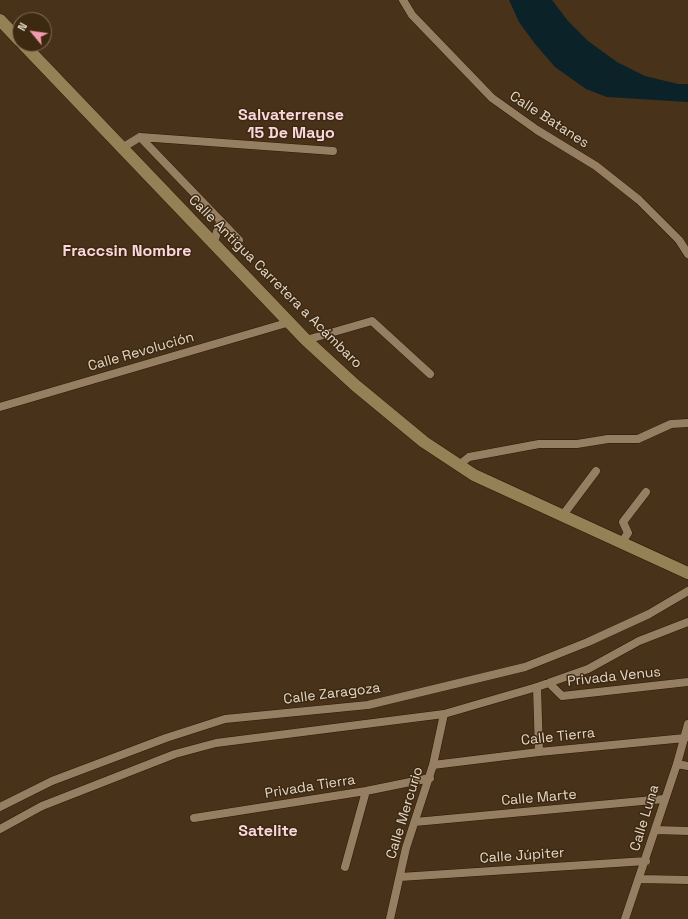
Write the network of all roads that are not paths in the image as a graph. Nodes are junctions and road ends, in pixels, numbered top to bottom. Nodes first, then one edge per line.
1 (402, 0) edge
2 (0, 20) edge
3 (12, 33) edge
4 (31, 52) edge
5 (140, 137) junction
6 (122, 148) junction
7 (333, 151) dead end
8 (220, 222) junction
9 (688, 237) edge
10 (239, 240) dead end
11 (679, 240) junction
12 (214, 242) junction
13 (688, 254) edge
14 (290, 322) junction
15 (306, 340) junction
16 (430, 374) dead end
17 (0, 407) edge
18 (688, 423) edge
19 (459, 465) junction
20 (596, 471) dead end
21 (646, 492) dead end
22 (562, 515) junction
23 (622, 542) junction
24 (688, 573) edge
25 (688, 591) edge
26 (688, 622) edge
27 (688, 682) edge
28 (549, 683) junction
29 (537, 687) junction
30 (444, 714) junction
31 (688, 724) edge
32 (685, 738) junction
33 (539, 752) junction
34 (677, 764) junction
35 (433, 765) junction
36 (688, 766) edge
37 (430, 778) junction
38 (366, 791) junction
39 (664, 799) junction
40 (0, 807) edge
41 (194, 818) dead end
42 (415, 822) junction
43 (0, 829) edge
44 (655, 830) junction
45 (688, 830) edge
46 (646, 861) junction
47 (346, 867) dead end
48 (400, 876) junction
49 (640, 879) junction
50 (688, 880) edge
51 (391, 919) edge
52 (625, 919) edge

1 - 11 street, Calle Batanes
2 - 3 main road
4 - 6 main road, Calle Antigua Carretera a Acámbaro
5 - 6 street
5 - 7 street
5 - 8 street
6 - 12 main road, Calle Antigua Carretera a Acámbaro
8 - 10 street
8 - 12 street
9 - 11 street
11 - 13 street, Calle Batanes
12 - 14 main road, Calle Antigua Carretera a Acámbaro
14 - 15 main road, Calle Antigua Carretera a Acámbaro
14 - 17 street, Calle Revolución
15 - 16 street
15 - 19 main road, Calle Antigua Carretera a Acámbaro
18 - 19 street
19 - 22 main road, Calle Antigua Carretera a Acámbaro
20 - 22 street
21 - 23 street
22 - 23 main road, Calle Antigua Carretera a Acámbaro
23 - 24 main road, Calle Antigua Carretera a Acámbaro
25 - 40 street, Calle Zaragoza
26 - 28 street
27 - 28 street, Privada Venus
28 - 29 street
29 - 30 street
29 - 33 street
30 - 35 street, Calle Mercurio
30 - 43 street
31 - 32 street, Calle Luna
32 - 33 street, Calle Tierra
32 - 34 street, Calle Luna
33 - 35 street, Calle Tierra
34 - 36 street
34 - 39 street, Calle Luna
35 - 37 street, Calle Mercurio
37 - 38 street, Privada Tierra
37 - 42 street, Calle Mercurio
38 - 41 street, Privada Tierra
38 - 47 street
39 - 42 street, Calle Marte
39 - 44 street, Calle Luna
42 - 48 street, Calle Mercurio
44 - 45 street
44 - 46 street, Calle Luna
46 - 48 street, Calle Júpiter
46 - 49 street, Calle Luna
48 - 51 street, Calle Mercurio
49 - 50 street
49 - 52 street, Calle Luna

